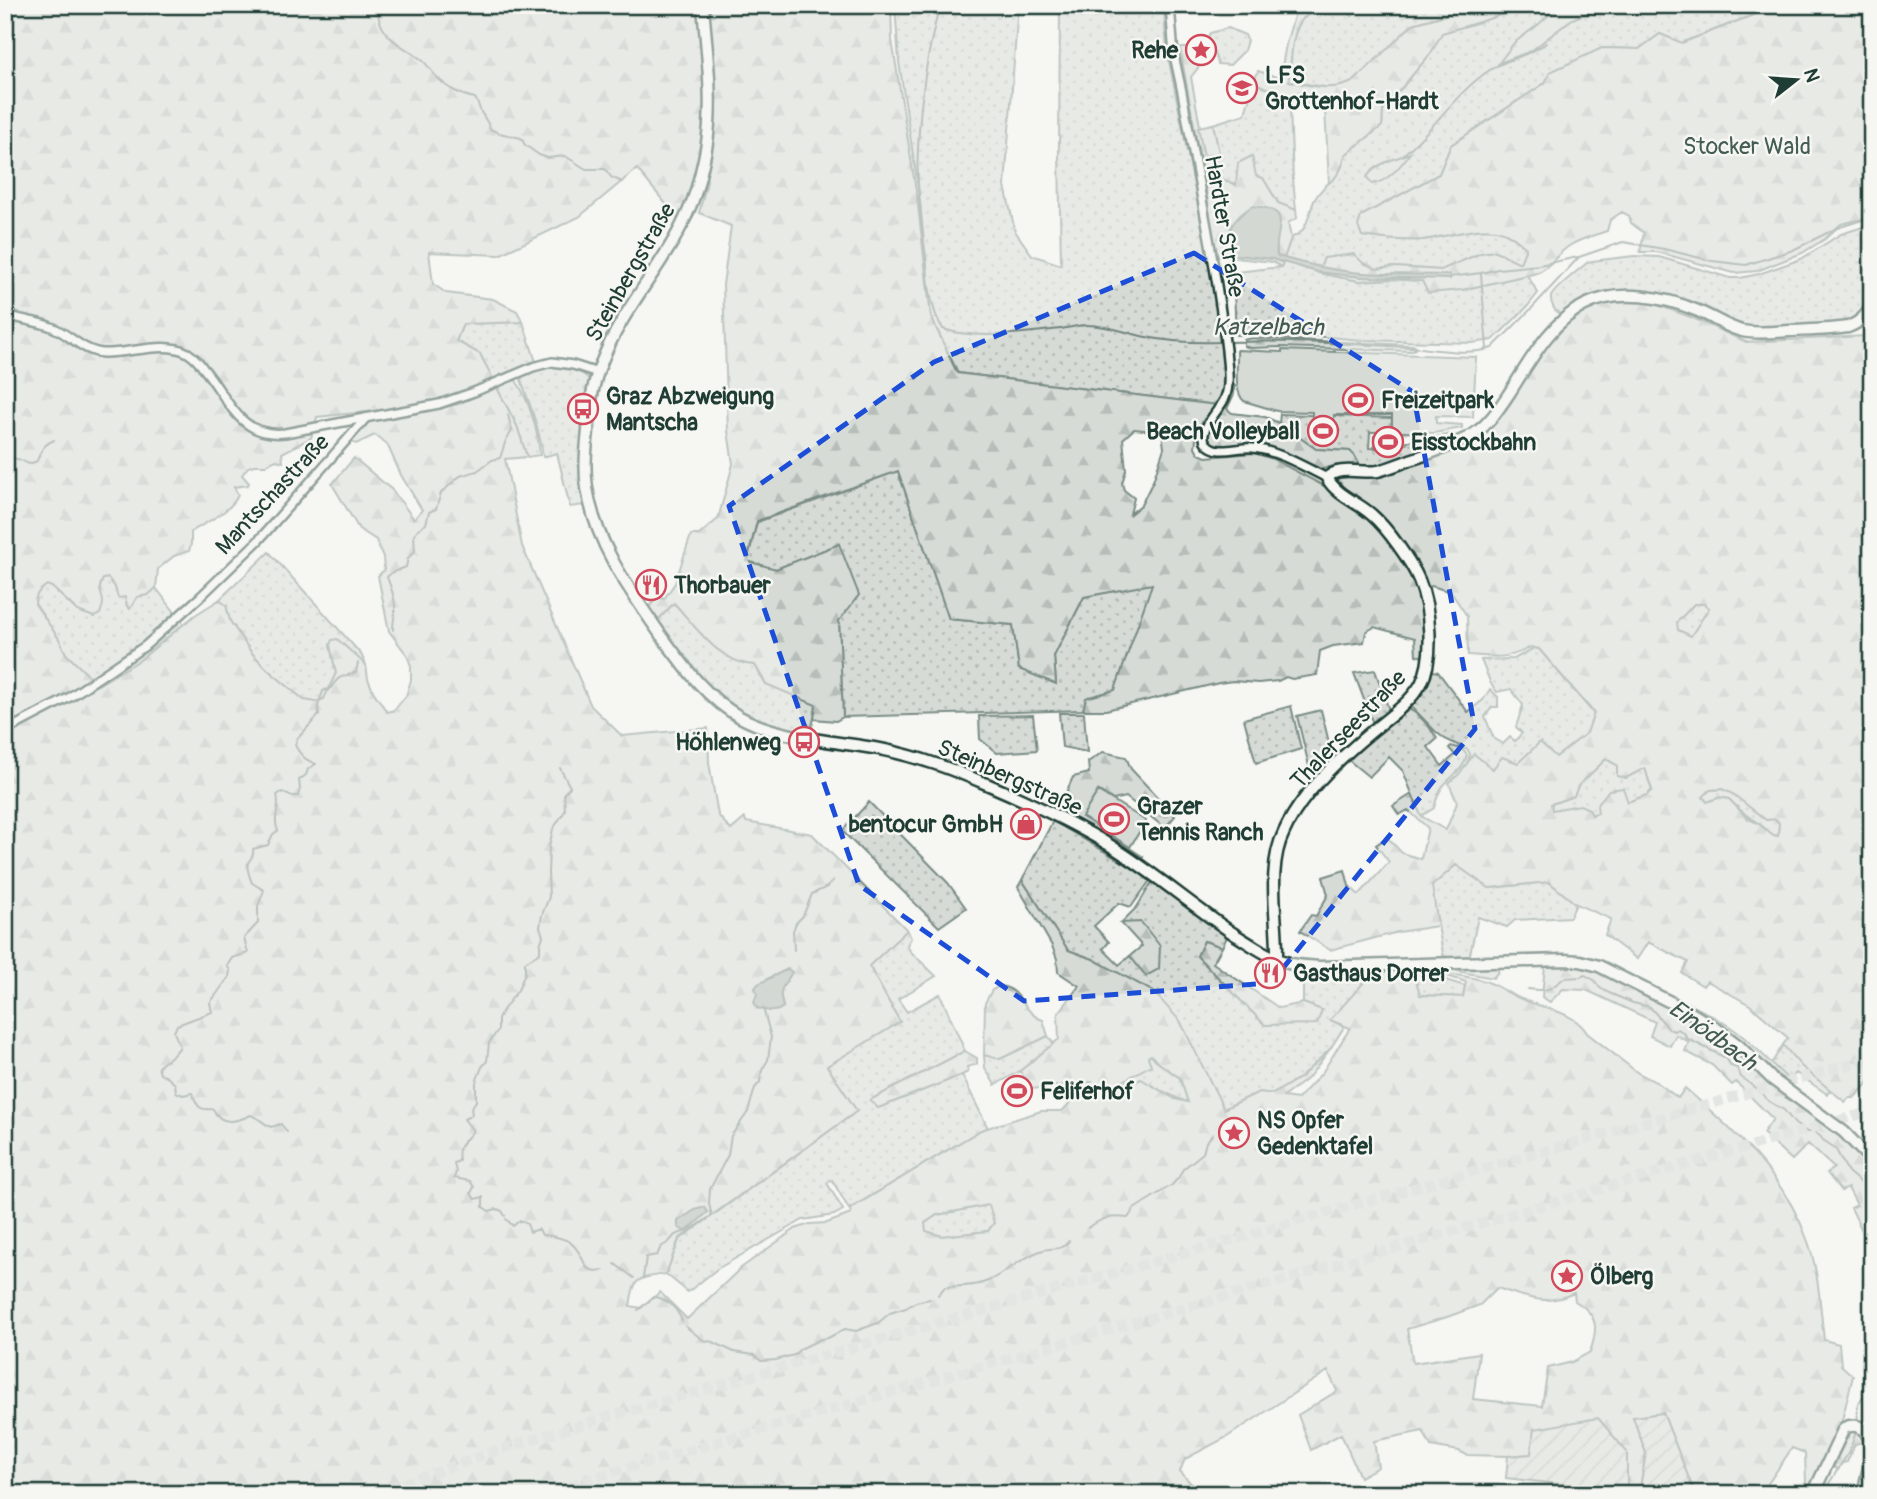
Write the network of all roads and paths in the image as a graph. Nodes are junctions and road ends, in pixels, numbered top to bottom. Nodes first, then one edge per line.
1 (703, 5) edge
2 (1170, 5) edge
3 (1872, 306) edge
4 (5, 314) edge
5 (598, 373) junction
6 (366, 418) junction
7 (1327, 478) junction
8 (5, 731) edge
9 (1277, 959) junction
10 (1872, 1161) edge
11 (1872, 1453) edge
12 (1813, 1494) edge
13 (1863, 1494) edge

1 - 5 main road, Steinbergstraße
2 - 7 street, Hardter Straße
3 - 7 main road
4 - 6 street
5 - 6 street
5 - 9 main road, Steinbergstraße
6 - 8 street, Mantschastraße
7 - 9 main road, Thalerseestraße
9 - 10 main road, Steinbergstraße
11 - 12 main road
11 - 13 main road

